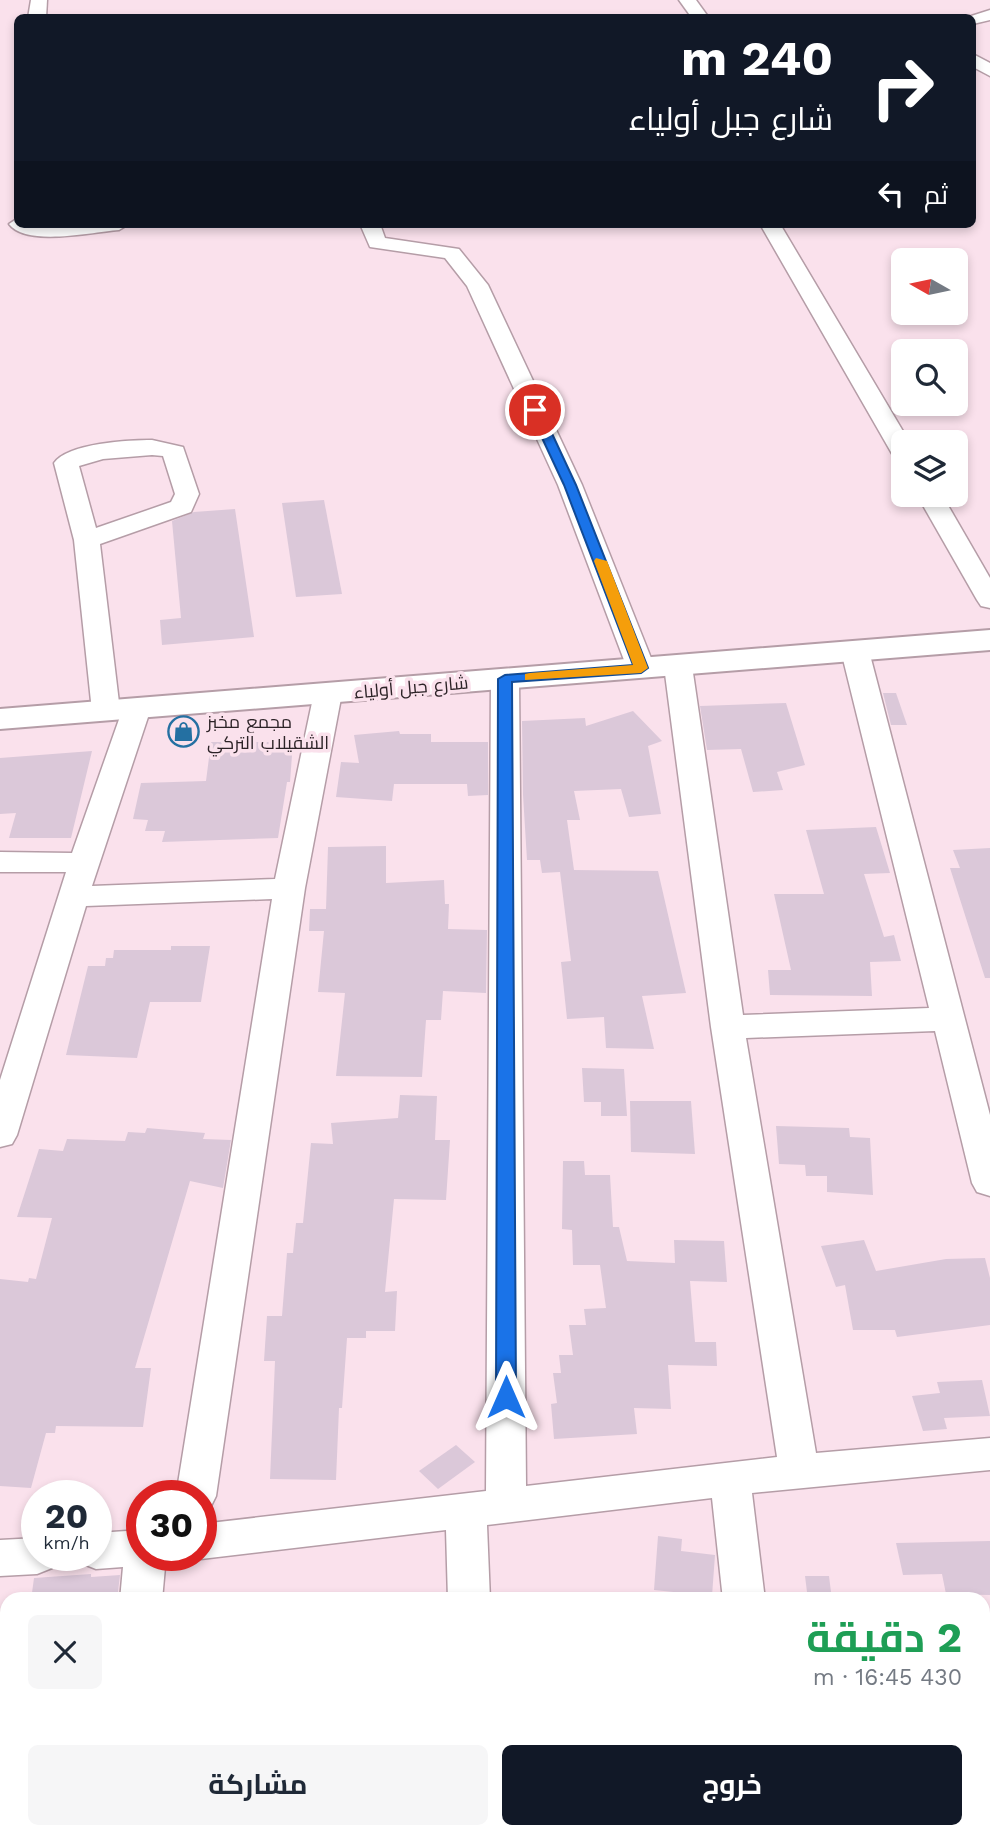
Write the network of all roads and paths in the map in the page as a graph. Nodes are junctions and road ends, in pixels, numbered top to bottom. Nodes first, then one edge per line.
1 (687, 0) edge
2 (698, 14) edge
3 (30, 228) edge
4 (83, 228) edge
5 (371, 228) edge
6 (772, 228) edge
7 (891, 431) edge
8 (936, 507) edge
9 (88, 540) junction
10 (990, 600) edge
11 (990, 640) edge
12 (855, 651) junction
13 (678, 666) junction
14 (641, 668) junction
15 (505, 679) junction
16 (328, 693) junction
17 (122, 709) junction
18 (0, 719) edge
19 (0, 862) edge
20 (84, 863) junction
21 (289, 888) junction
22 (74, 897) junction
23 (946, 1018) junction
24 (728, 1027) junction
25 (979, 1099) edge
26 (0, 1135) edge
27 (990, 1183) edge
28 (990, 1454) edge
29 (799, 1471) junction
30 (198, 1480) edge
31 (730, 1480) junction
32 (506, 1507) junction
33 (466, 1512) junction
34 (217, 1540) edge
35 (21, 1557) edge
36 (0, 1558) edge
37 (144, 1571) edge
38 (142, 1592) edge
39 (469, 1592) edge
40 (743, 1592) edge

1 - 2 street
3 - 4 street
5 - 14 street
6 - 7 street
8 - 10 street
9 - 9 street
9 - 17 street
11 - 12 highway, شارع جبل أولياء
12 - 13 highway, شارع جبل أولياء
12 - 23 street
13 - 14 highway, شارع جبل أولياء
13 - 24 street
14 - 15 highway, شارع جبل أولياء
15 - 16 highway, شارع جبل أولياء
15 - 32 street
16 - 17 highway, شارع جبل أولياء
16 - 21 street
17 - 18 highway, شارع جبل أولياء
17 - 20 street
19 - 20 street
20 - 22 street
21 - 22 street
21 - 30 street
22 - 26 street
23 - 24 street
23 - 25 street
24 - 29 street
25 - 27 street
28 - 29 street
29 - 31 street
31 - 32 street
31 - 40 street
32 - 33 street
33 - 34 street
33 - 39 street
35 - 36 street
37 - 38 street

